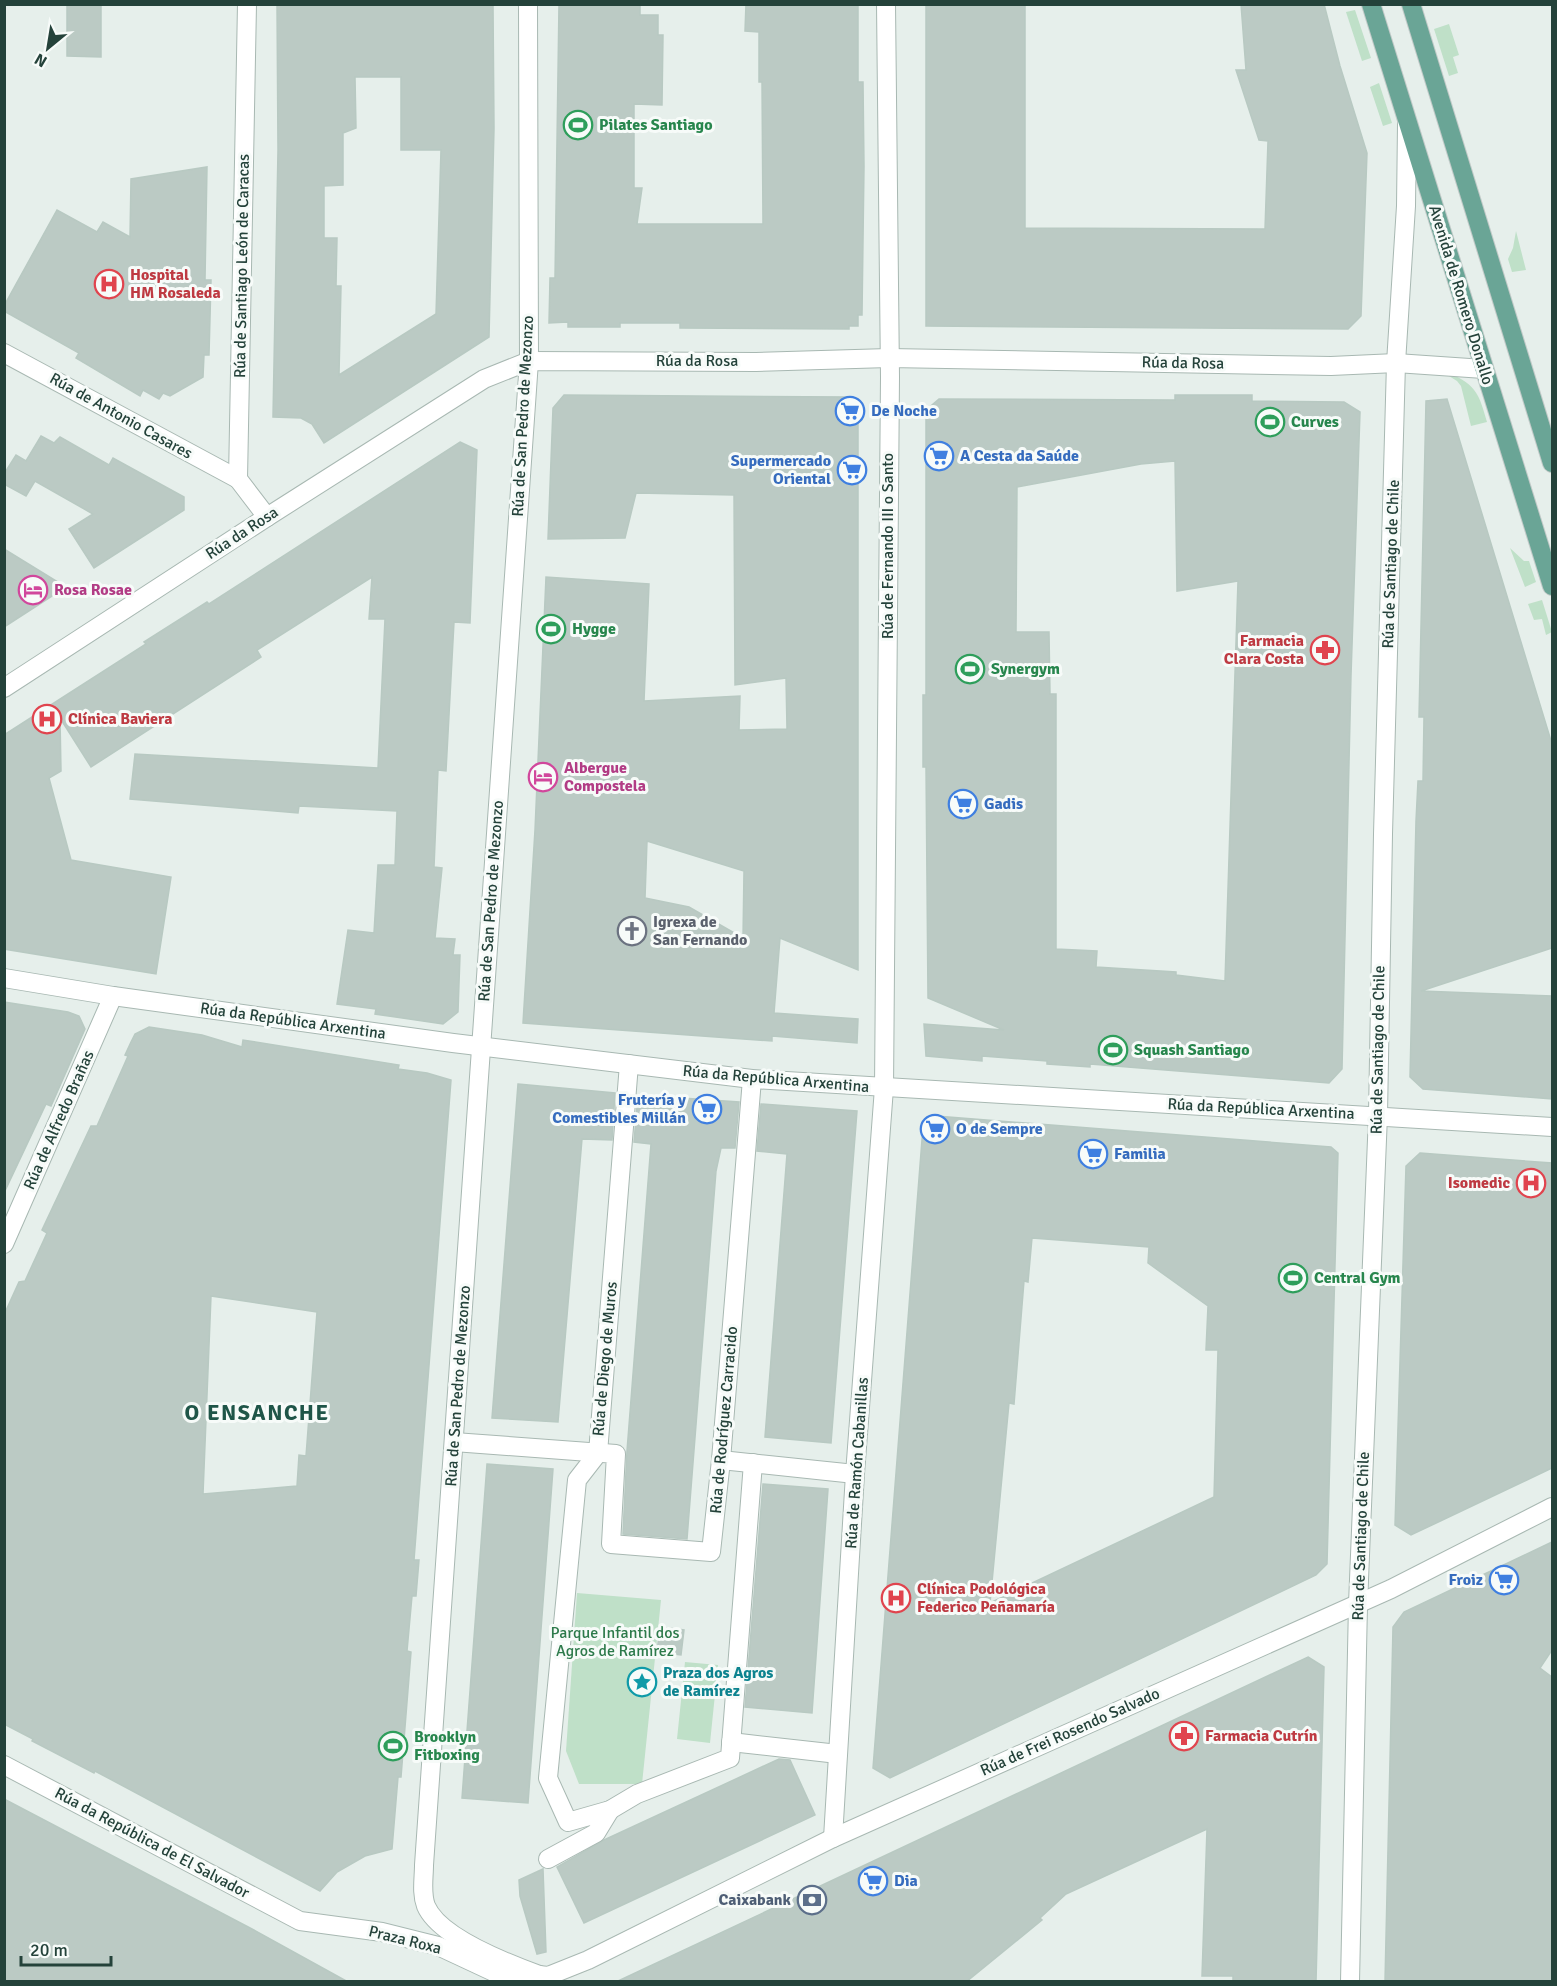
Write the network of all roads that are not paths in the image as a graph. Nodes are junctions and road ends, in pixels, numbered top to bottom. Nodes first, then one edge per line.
1 (247, 4) edge
2 (528, 4) edge
3 (886, 4) edge
4 (1371, 4) edge
5 (1411, 4) edge
6 (1407, 119) junction
7 (4, 353) edge
8 (889, 357) junction
9 (529, 361) junction
10 (1396, 363) junction
11 (1484, 369) junction
12 (1552, 463) edge
13 (238, 479) junction
14 (267, 517) junction
15 (1552, 586) edge
16 (9, 679) edge
17 (4, 978) edge
18 (113, 996) junction
19 (481, 1046) junction
20 (628, 1064) junction
21 (752, 1079) junction
22 (884, 1088) junction
23 (1378, 1115) junction
24 (1552, 1127) edge
25 (4, 1244) edge
26 (454, 1442) junction
27 (598, 1453) junction
28 (721, 1460) junction
29 (753, 1463) junction
30 (855, 1474) junction
31 (1552, 1507) edge
32 (1358, 1604) junction
33 (731, 1742) junction
34 (838, 1754) junction
35 (4, 1764) edge
36 (429, 1796) joint
37 (610, 1810) junction
38 (833, 1838) junction
39 (548, 1859) dead end
40 (300, 1921) joint
41 (588, 1960) joint
42 (545, 1978) edge
43 (1350, 1982) edge

1 - 13 street, Rúa de Santiago León de Caracas
2 - 9 street, Rúa de San Pedro de Mezonzo
3 - 8 street, Rúa de Fernando III o Santo
4 - 6 main road, Avenida de Romero Donallo
5 - 12 main road
6 - 10 street, Rúa de Santiago de Chile
6 - 11 main road, Avenida de Romero Donallo
7 - 13 street, Rúa de Antonio Casares
8 - 9 street, Rúa da Rosa
8 - 10 street, Rúa da Rosa
8 - 22 street, Rúa de Fernando III o Santo
9 - 14 street, Rúa da Rosa
9 - 19 street, Rúa de San Pedro de Mezonzo
10 - 11 street, Rúa da Rosa
10 - 23 street, Rúa de Santiago de Chile
11 - 15 main road, Avenida de Romero Donallo
13 - 14 street
14 - 16 street, Rúa da Rosa
17 - 18 street, Rúa da República Arxentina
18 - 19 street, Rúa da República Arxentina
18 - 25 street, Rúa de Alfredo Brañas
19 - 20 street, Rúa da República Arxentina
19 - 26 street, Rúa de San Pedro de Mezonzo
20 - 21 street, Rúa da República Arxentina
20 - 27 street, Rúa de Diego de Muros
21 - 22 street, Rúa da República Arxentina
21 - 28 street, Rúa de Rodríguez Carracido
22 - 23 street, Rúa da República Arxentina
22 - 30 street, Rúa de Ramón Cabanillas
23 - 24 street, Rúa da República Arxentina
23 - 32 street, Rúa de Santiago de Chile
26 - 27 street
26 - 36 street, Rúa de San Pedro de Mezonzo
27 - 28 street, Rúa de Rodríguez Carracido
27 - 37 street, Rúa de Diego de Muros
28 - 29 street
29 - 30 street
29 - 33 street
30 - 34 street, Rúa de Ramón Cabanillas
31 - 32 street, Rúa de Frei Rosendo Salvado
32 - 38 street, Rúa de Frei Rosendo Salvado
32 - 43 street, Rúa de Santiago de Chile
33 - 34 street
33 - 37 street
34 - 38 street, Rúa de Ramón Cabanillas
35 - 40 street, Rúa da República de El Salvador
36 - 42 street, Praza Roxa
37 - 39 street
38 - 41 street, Rúa de Frei Rosendo Salvado
40 - 42 street, Praza Roxa
41 - 42 street, Praza Roxa

